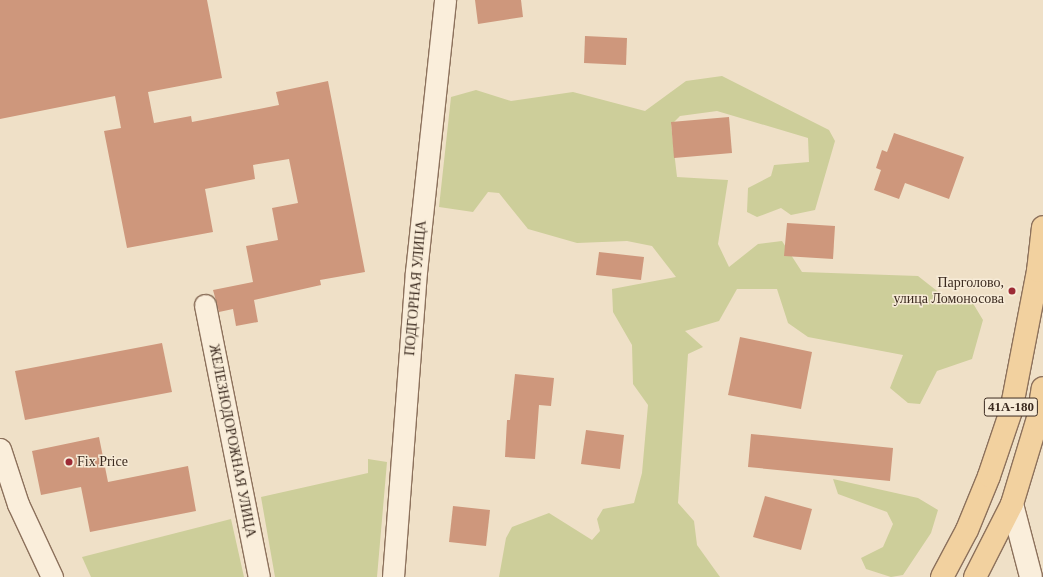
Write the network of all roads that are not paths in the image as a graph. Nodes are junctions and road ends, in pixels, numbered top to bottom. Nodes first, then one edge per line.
1 (445, 0) edge
2 (1043, 227) edge
3 (205, 305) dead end
4 (1043, 388) edge
5 (0, 449) edge
6 (1012, 504) junction
7 (52, 577) edge
8 (259, 577) edge
9 (393, 577) edge
10 (942, 577) edge
11 (975, 577) edge
12 (1031, 577) edge

1 - 9 street, ПОДГОРНАЯ УЛИЦА
2 - 10 main road, 41А-180
3 - 8 street, ЖЕЛЕЗНОДОРОЖНАЯ УЛИЦА
4 - 6 main road, 41А-180
5 - 7 street
6 - 11 main road, 41А-180
6 - 12 street

